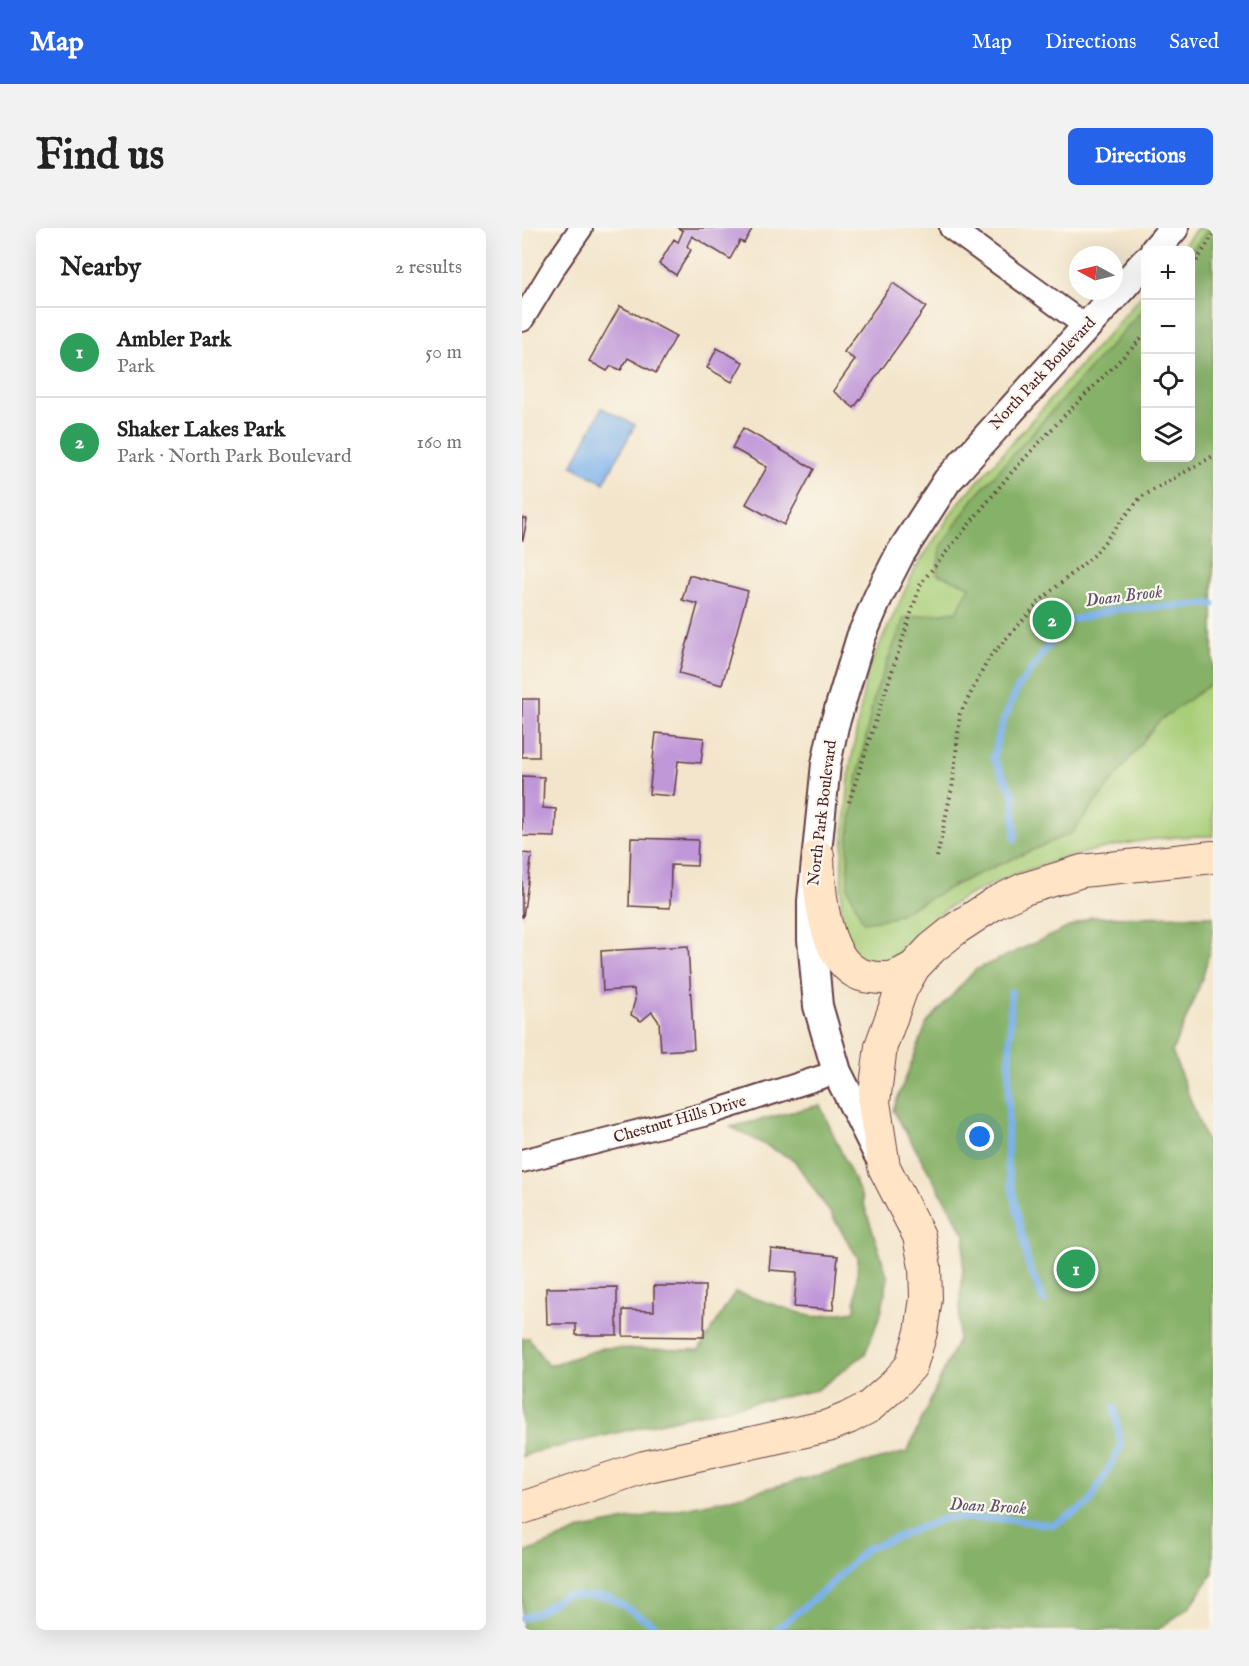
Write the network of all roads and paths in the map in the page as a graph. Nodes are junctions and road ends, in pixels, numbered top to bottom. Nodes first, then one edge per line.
1 (581, 228) edge
2 (951, 228) edge
3 (1174, 228) edge
4 (1213, 235) edge
5 (1158, 246) edge
6 (1195, 264) edge
7 (1141, 267) edge
8 (522, 320) edge
9 (1087, 327) junction
10 (1141, 339) edge
11 (1213, 456) edge
12 (848, 806) dead end
13 (818, 856) junction
14 (937, 857) dead end
15 (1213, 857) edge
16 (914, 967) junction
17 (837, 1072) junction
18 (522, 1161) edge
19 (884, 1167) junction
20 (522, 1508) edge

1 - 8 street
2 - 9 street
3 - 5 street
4 - 6 path
7 - 9 street, North Park Boulevard
9 - 13 street, North Park Boulevard
10 - 12 path
11 - 14 path
13 - 16 main road
13 - 17 street, North Park Boulevard
15 - 16 main road
16 - 19 main road
17 - 18 street, Chestnut Hills Drive
17 - 19 street, North Park Boulevard
19 - 20 main road

